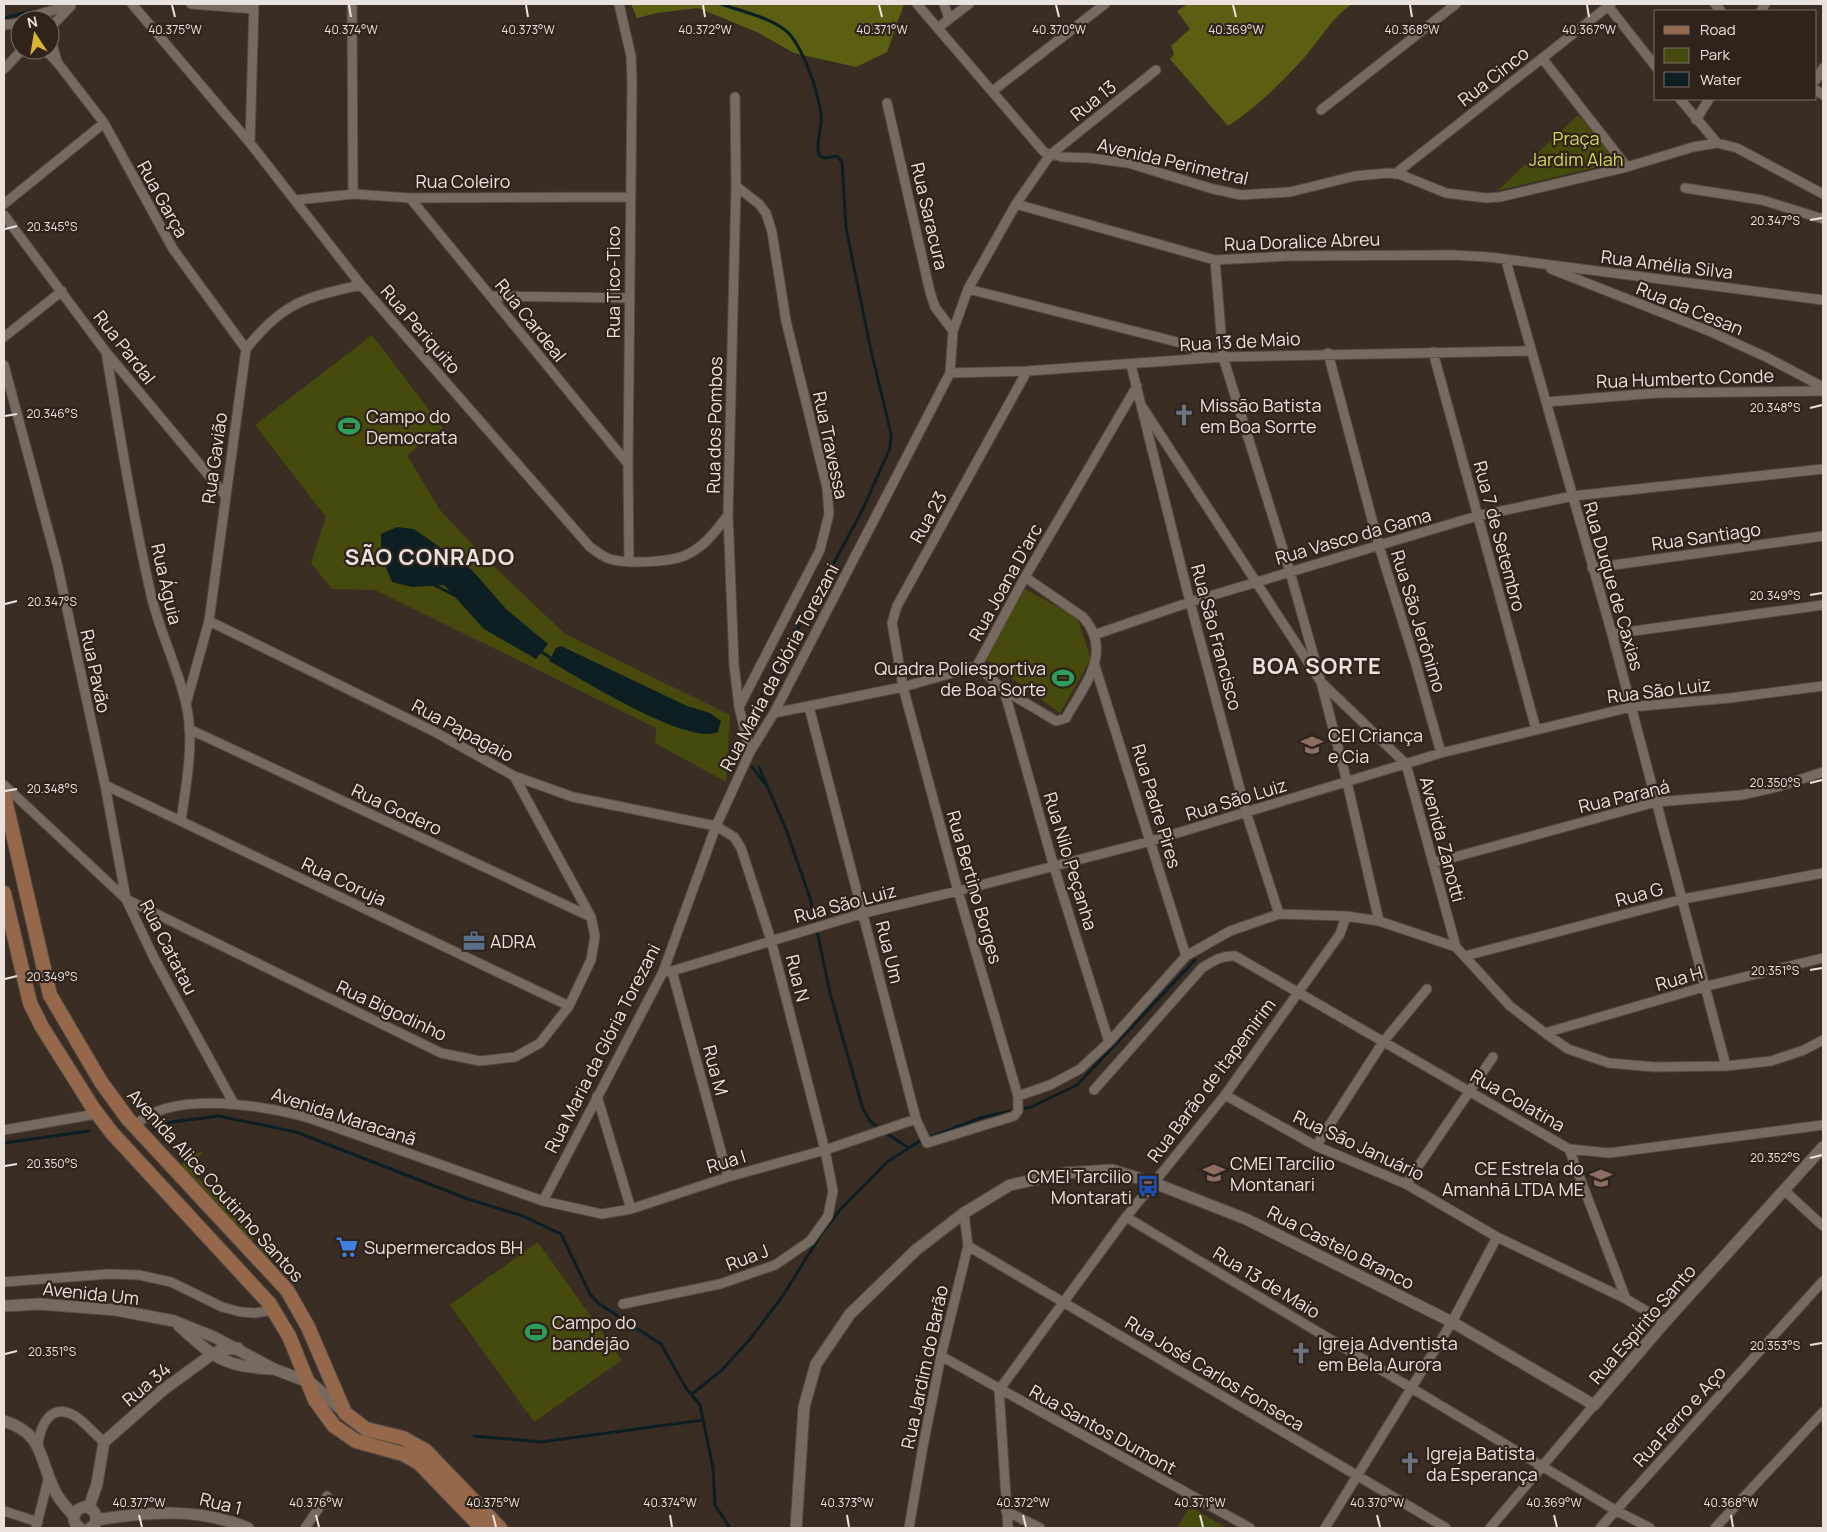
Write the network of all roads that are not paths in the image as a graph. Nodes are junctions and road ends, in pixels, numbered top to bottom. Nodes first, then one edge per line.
1 (72, 4) edge
2 (132, 4) edge
3 (191, 4) edge
4 (352, 4) edge
5 (619, 4) edge
6 (917, 4) edge
7 (944, 4) edge
8 (969, 4) edge
9 (1105, 4) edge
10 (1456, 4) edge
11 (1610, 5) edge
12 (254, 7) edge
13 (52, 10) edge
14 (60, 17) edge
15 (949, 19) junction
16 (939, 27) junction
17 (1542, 58) junction
18 (57, 62) edge
19 (1654, 64) edge
20 (1156, 70) dead end
21 (994, 90) junction
22 (735, 97) dead end
23 (1681, 100) edge
24 (1708, 100) edge
25 (887, 103) dead end
26 (1321, 110) dead end
27 (1696, 120) junction
28 (104, 123) junction
29 (250, 143) junction
30 (1717, 143) junction
31 (1050, 155) junction
32 (1627, 167) junction
33 (1395, 174) junction
34 (736, 186) junction
35 (1685, 188) dead end
36 (353, 194) junction
37 (1823, 194) edge
38 (630, 197) junction
39 (410, 198) junction
40 (296, 200) junction
41 (4, 204) edge
42 (1016, 204) junction
43 (4, 215) edge
44 (1823, 219) edge
45 (1215, 260) junction
46 (1506, 260) junction
47 (1542, 264) junction
48 (361, 285) junction
49 (968, 289) junction
50 (62, 291) junction
51 (490, 296) junction
52 (630, 298) junction
53 (1823, 300) edge
54 (953, 331) junction
55 (4, 337) edge
56 (246, 349) junction
57 (1531, 351) junction
58 (106, 352) junction
59 (1433, 352) junction
60 (1328, 353) junction
61 (1223, 357) junction
62 (1208, 358) junction
63 (4, 365) edge
64 (1131, 365) junction
65 (1027, 372) junction
66 (950, 374) junction
67 (1137, 386) junction
68 (1823, 389) edge
69 (1548, 402) junction
70 (1143, 408) junction
71 (628, 464) junction
72 (1823, 469) edge
73 (225, 495) junction
74 (1573, 496) junction
75 (728, 516) junction
76 (1477, 516) junction
77 (1823, 536) edge
78 (1379, 546) junction
79 (629, 562) junction
80 (1592, 568) junction
81 (1290, 572) junction
82 (1026, 577) junction
83 (1256, 582) junction
84 (1190, 602) junction
85 (1823, 606) edge
86 (209, 621) junction
87 (1612, 634) junction
88 (1094, 635) junction
89 (977, 666) junction
90 (1095, 666) junction
91 (1321, 682) junction
92 (1823, 686) edge
93 (903, 687) junction
94 (1004, 690) junction
95 (186, 704) junction
96 (739, 707) junction
97 (809, 707) junction
98 (1631, 707) junction
99 (774, 713) junction
100 (189, 728) junction
101 (1536, 729) junction
102 (750, 752) junction
103 (1441, 752) junction
104 (1406, 764) junction
105 (1823, 772) edge
106 (514, 776) junction
107 (1347, 782) junction
108 (4, 785) edge
109 (104, 786) junction
110 (4, 795) edge
111 (1656, 802) junction
112 (1246, 812) junction
113 (181, 821) junction
114 (716, 826) junction
115 (1151, 842) junction
116 (1433, 862) junction
117 (1054, 867) junction
118 (1823, 873) edge
119 (958, 891) junction
120 (4, 893) edge
121 (126, 899) junction
122 (1683, 899) junction
123 (864, 912) junction
124 (1279, 914) junction
125 (1346, 916) junction
126 (591, 917) junction
127 (1379, 920) junction
128 (771, 940) junction
129 (1456, 947) junction
130 (1186, 956) junction
131 (1465, 956) junction
132 (1823, 958) edge
133 (668, 971) junction
134 (1706, 986) junction
135 (1427, 988) dead end
136 (1298, 992) junction
137 (569, 1006) junction
138 (1545, 1033) junction
139 (1823, 1040) edge
140 (1109, 1042) junction
141 (1383, 1042) junction
142 (1493, 1057) dead end
143 (1726, 1066) junction
144 (1094, 1090) dead end
145 (1470, 1090) junction
146 (1225, 1095) junction
147 (597, 1096) junction
148 (1018, 1099) junction
149 (234, 1104) junction
150 (96, 1114) junction
151 (916, 1119) junction
152 (1823, 1125) edge
153 (135, 1126) junction
154 (4, 1130) edge
155 (1316, 1146) junction
156 (1823, 1147) edge
157 (1569, 1149) junction
158 (825, 1150) junction
159 (728, 1177) junction
160 (1154, 1183) junction
161 (1406, 1184) junction
162 (1785, 1191) junction
163 (543, 1201) junction
164 (632, 1209) junction
165 (964, 1213) junction
166 (1126, 1217) junction
167 (1823, 1226) edge
168 (1497, 1237) junction
169 (968, 1246) junction
170 (1823, 1281) edge
171 (4, 1282) edge
172 (1626, 1299) junction
173 (1063, 1301) junction
174 (623, 1304) dead end
175 (4, 1306) edge
176 (274, 1310) junction
177 (174, 1321) junction
178 (1452, 1322) junction
179 (1665, 1322) junction
180 (239, 1348) junction
181 (211, 1355) junction
182 (942, 1356) junction
183 (274, 1369) junction
184 (307, 1382) junction
185 (1412, 1388) junction
186 (999, 1390) junction
187 (1594, 1405) junction
188 (1823, 1412) edge
189 (345, 1413) junction
190 (4, 1421) edge
191 (104, 1442) junction
192 (38, 1445) junction
193 (1545, 1466) junction
194 (49, 1476) junction
195 (1356, 1476) junction
196 (327, 1496) dead end
197 (89, 1507) junction
198 (1615, 1510) junction
199 (4, 1511) edge
200 (1006, 1511) junction
201 (74, 1516) junction
202 (93, 1524) edge
203 (37, 1525) edge
204 (80, 1528) edge
205 (248, 1528) edge
206 (305, 1528) edge
207 (482, 1528) edge
208 (500, 1528) edge
209 (796, 1528) edge
210 (909, 1528) edge
211 (1008, 1528) edge
212 (1040, 1528) edge
213 (1250, 1528) edge
214 (1325, 1528) edge
215 (1446, 1528) edge
216 (1490, 1528) edge
217 (1600, 1528) edge
218 (1650, 1528) edge
219 (1715, 1528) edge

1 - 13 street
1 - 14 street
2 - 29 street, Rua Periquito
3 - 12 street
4 - 36 street
5 - 38 street, Rua Tico-Tico
6 - 16 street
7 - 15 street
8 - 15 street
9 - 21 street
10 - 26 street
11 - 17 street, Rua Cinco
11 - 19 street
12 - 29 street
15 - 16 street
16 - 21 street
17 - 32 street
17 - 33 street, Rua Cinco
18 - 28 street, Rua Garça
20 - 31 street, Rua 13
21 - 31 street
22 - 34 street, Rua dos Pombos
23 - 27 street
24 - 27 street
25 - 54 street, Rua Saracura
27 - 30 street
28 - 41 street
28 - 56 street, Rua Garça
29 - 40 street, Rua Periquito
30 - 32 street, Avenida Perimetral
30 - 37 street, Avenida Perimetral
31 - 33 street, Avenida Perimetral
31 - 42 street, Rua Maria da Glória Torezani
32 - 33 street, Avenida Perimetral
34 - 75 street, Rua dos Pombos
34 - 96 street, Rua Travessa
35 - 44 street
36 - 39 street, Rua Coleiro
36 - 40 street, Rua Coleiro
38 - 39 street, Rua Coleiro
38 - 52 street, Rua Tico-Tico
39 - 51 street, Rua Cardeal
40 - 48 street, Rua Periquito
42 - 45 street, Rua Doralice Abreu
42 - 49 street, Rua Maria da Glória Torezani
43 - 50 street, Rua Pardal
45 - 46 street, Rua Doralice Abreu
45 - 61 street
46 - 47 street, Rua Amélia Silva
46 - 57 street, Rua Duque de Caxias
47 - 53 street, Rua Amélia Silva
47 - 68 street, Rua da Cesan
48 - 56 street, Rua Gavião
48 - 79 street, Rua Periquito
49 - 54 street, Rua Maria da Glória Torezani
49 - 62 street
50 - 55 street
50 - 58 street, Rua Pardal
51 - 52 street
51 - 71 street, Rua Cardeal
52 - 71 street, Rua Tico-Tico
54 - 66 street, Rua Maria da Glória Torezani
56 - 73 street, Rua Gavião
57 - 59 street, Rua 13 de Maio
57 - 69 street, Rua Duque de Caxias
58 - 73 street, Rua Pardal
58 - 95 street, Rua Águia
59 - 60 street, Rua 13 de Maio
59 - 76 street, Rua 7 de Setembro
60 - 61 street, Rua 13 de Maio
60 - 78 street, Rua São Jerônimo
61 - 62 street, Rua 13 de Maio
61 - 81 street
62 - 64 street, Rua 13 de Maio
63 - 109 street, Rua Pavão
64 - 65 street, Rua 13 de Maio
64 - 67 street, Rua São Francisco
65 - 66 street, Rua 13 de Maio
65 - 93 street, Rua 23
66 - 99 street, Rua Maria da Glória Torezani
67 - 70 street, Rua São Francisco
67 - 82 street, Rua Joana D'arc
68 - 69 street, Rua Humberto Conde
69 - 74 street, Rua Duque de Caxias
70 - 83 street, Avenida Zanotti
70 - 84 street, Rua São Francisco
71 - 79 street, Rua Tico-Tico
72 - 74 street, Rua Vasco da Gama
73 - 86 street, Rua Gavião
74 - 76 street, Rua Vasco da Gama
74 - 80 street, Rua Duque de Caxias
75 - 79 street, Rua Periquito
75 - 96 street, Rua dos Pombos
76 - 78 street, Rua Vasco da Gama
76 - 101 street, Rua 7 de Setembro
77 - 80 street, Rua Santiago
78 - 81 street, Rua Vasco da Gama
78 - 103 street, Rua São Jerônimo
80 - 87 street, Rua Duque de Caxias
81 - 83 street, Rua Vasco da Gama
81 - 91 street
82 - 88 street
82 - 89 street, Rua Joana D'arc
83 - 84 street, Rua Vasco da Gama
83 - 91 street, Avenida Zanotti
84 - 88 street, Rua Vasco da Gama
84 - 112 street, Rua São Francisco
85 - 87 street
86 - 95 street, Rua Gavião
86 - 106 street, Rua Papagaio
87 - 98 street, Rua Duque de Caxias
88 - 90 street
89 - 93 street, Rua Joana D'arc
89 - 94 street
90 - 94 street
90 - 115 street, Rua Padre Pires
91 - 104 street, Avenida Zanotti
91 - 107 street
92 - 98 street, Rua São Luiz
93 - 97 street, Rua Joana D'arc
93 - 119 street, Rua Bertino Borges
94 - 117 street, Rua Nilo Peçanha
95 - 100 street, Rua Águia
96 - 102 street, Rua dos Pombos
97 - 99 street, Rua Joana D'arc
97 - 123 street, Rua Um
98 - 101 street, Rua São Luiz
98 - 111 street, Rua Duque de Caxias
99 - 102 street, Rua Maria da Glória Torezani
100 - 113 street, Rua Águia
100 - 126 street, Rua Godero
101 - 103 street, Rua São Luiz
102 - 114 street, Rua Maria da Glória Torezani
103 - 104 street, Rua São Luiz
104 - 107 street, Rua São Luiz
104 - 116 street, Avenida Zanotti
105 - 111 street, Rua Paraná
106 - 114 street, Rua Papagaio
106 - 126 street, Rua Bigodinho
107 - 112 street, Rua São Luiz
107 - 127 street
108 - 121 street, Rua Catatau
109 - 113 street, Rua Coruja
109 - 121 street, Rua Pavão
110 - 153 main road, Avenida Alice Coutinho Santos
111 - 116 street, Rua Paraná
111 - 122 street, Rua Duque de Caxias
112 - 115 street, Rua São Luiz
112 - 124 street, Rua São Francisco
113 - 137 street, Rua Coruja
114 - 128 street, Rua N
114 - 133 street, Rua Maria da Glória Torezani
115 - 117 street, Rua São Luiz
115 - 130 street, Rua Padre Pires
116 - 129 street, Avenida Zanotti
117 - 119 street, Rua São Luiz
117 - 140 street, Rua Nilo Peçanha
118 - 122 street, Rua G
119 - 123 street, Rua São Luiz
119 - 148 street, Rua Bertino Borges
120 - 150 main road
121 - 137 street, Rua Bigodinho
121 - 149 street, Rua Catatau
122 - 131 street, Rua G
122 - 134 street, Rua Duque de Caxias
123 - 128 street, Rua São Luiz
123 - 151 street, Rua Um
124 - 125 street
124 - 130 street
125 - 127 street
125 - 136 street, Rua Barão de Itapemirim
126 - 137 street, Rua Bigodinho
127 - 129 street
128 - 133 street, Rua São Luiz
128 - 158 street, Rua N
129 - 131 street
130 - 140 street
131 - 138 street
132 - 134 street, Rua H
133 - 147 street, Rua Maria da Glória Torezani
133 - 159 street, Rua M
134 - 138 street, Rua H
134 - 143 street, Rua Duque de Caxias
135 - 141 street
136 - 141 street, Rua Colatina
136 - 144 street, Rua Colatina
136 - 146 street, Rua Barão de Itapemirim
138 - 143 street
139 - 143 street
140 - 148 street
141 - 145 street, Rua Colatina
141 - 155 street
142 - 145 street
145 - 157 street, Rua Colatina
145 - 161 street
146 - 155 street, Rua São Januário
146 - 160 street, Rua Barão de Itapemirim
147 - 163 street, Rua Maria da Glória Torezani
147 - 164 street
148 - 151 street
149 - 153 street, Avenida Maracanã
149 - 163 street, Avenida Maracanã
150 - 154 street
150 - 176 main road
151 - 158 street, Rua I
152 - 157 street, Rua Colatina
153 - 189 main road, Avenida Alice Coutinho Santos
155 - 161 street, Rua São Januário
156 - 162 street, Rua Espírito Santo
157 - 172 street
158 - 159 street, Rua I
158 - 174 street, Rua J
159 - 164 street, Rua I
160 - 165 street, Rua Castelo Branco
160 - 166 street, Rua Barão de Itapemirim
160 - 178 street, Rua Castelo Branco
161 - 168 street, Rua São Januário
162 - 167 street
162 - 179 street, Rua Espírito Santo
163 - 164 street, Rua I
165 - 169 street, Rua Jardim do Barão
165 - 209 street, Rua Castelo Branco
166 - 173 street, Rua Barão de Itapemirim
166 - 185 street, Rua 13 de Maio
168 - 172 street, Rua São Januário
168 - 178 street
169 - 173 street, Rua José Carlos Fonseca
169 - 182 street, Rua Jardim do Barão
170 - 198 street, Rua Ferro e Aço
171 - 176 street
172 - 179 street, Rua São Januário
173 - 186 street, Rua Barão de Itapemirim
173 - 195 street, Rua José Carlos Fonseca
175 - 177 street, Avenida Um
176 - 184 main road
177 - 180 street, Avenida Um
177 - 181 street, Avenida Um
178 - 185 street
178 - 187 street, Rua Castelo Branco
179 - 187 street, Rua Espírito Santo
180 - 181 street, Rua 34
180 - 183 street, Avenida Um
181 - 183 street, Avenida Um
181 - 191 street, Rua 34
182 - 186 street, Rua Santos Dumont
182 - 210 street, Rua Jardim do Barão
183 - 184 street, Avenida Um
184 - 189 street, Avenida Um
184 - 207 main road
185 - 193 street, Rua 13 de Maio
185 - 195 street
186 - 200 street
186 - 213 street, Rua Santos Dumont
187 - 193 street, Rua Espírito Santo
188 - 219 street
189 - 208 main road, Avenida Alice Coutinho Santos
190 - 192 street
191 - 192 street
191 - 197 street
192 - 194 street
193 - 198 street, Rua 13 de Maio
193 - 216 street, Rua Espírito Santo
194 - 201 street
194 - 203 street
195 - 214 street
195 - 215 street, Rua José Carlos Fonseca
196 - 206 street
197 - 201 street
197 - 202 street
198 - 217 street, Rua Ferro e Aço
198 - 218 street, Rua 13 de Maio
199 - 203 street
200 - 211 street
200 - 212 street
201 - 204 street
202 - 205 street, Rua 1

